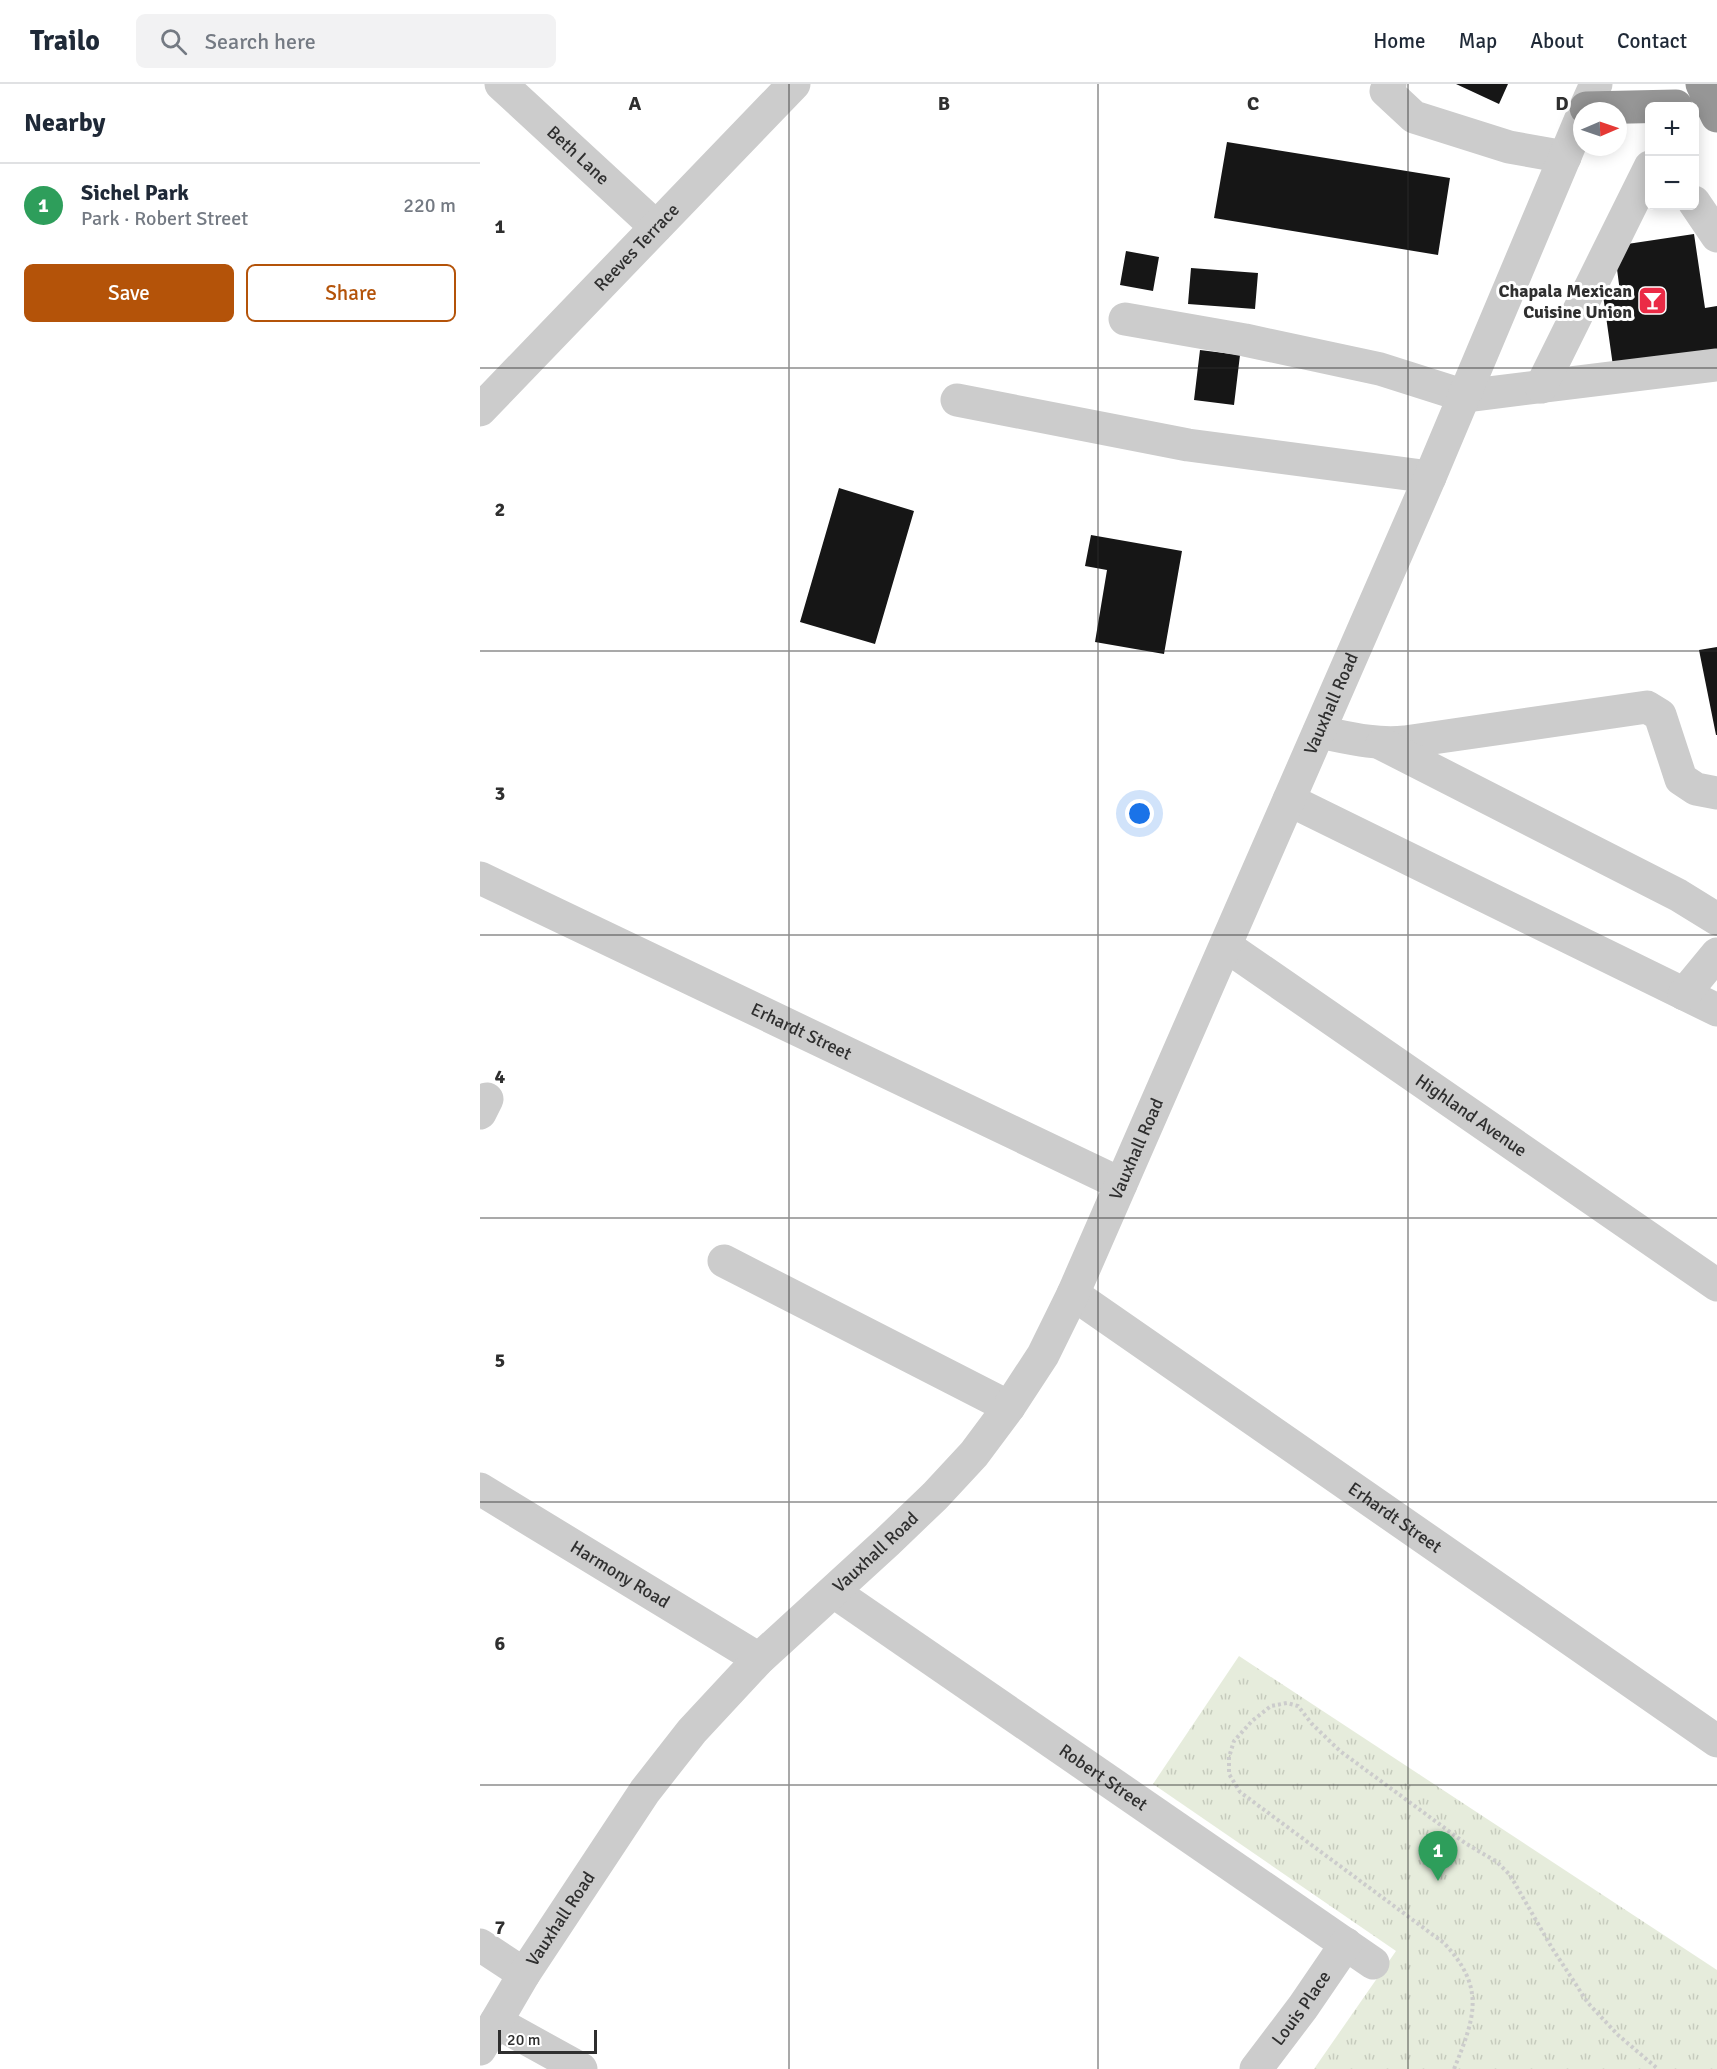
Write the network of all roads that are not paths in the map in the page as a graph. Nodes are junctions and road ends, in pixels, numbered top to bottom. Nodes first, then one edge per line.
1 (501, 84) edge
2 (794, 84) edge
3 (1390, 84) edge
4 (1627, 111) edge
5 (1645, 114) edge
6 (1573, 139) edge
7 (1565, 158) junction
8 (1645, 176) edge
9 (1699, 208) edge
10 (656, 227) junction
11 (1717, 237) edge
12 (1125, 319) dead end
13 (1717, 365) edge
14 (1541, 387) junction
15 (1466, 396) junction
16 (957, 400) dead end
17 (480, 410) edge
18 (1430, 477) junction
19 (1319, 732) junction
20 (1382, 744) junction
21 (1717, 793) edge
22 (1289, 800) junction
23 (480, 878) edge
24 (1717, 919) edge
25 (1226, 946) junction
26 (1717, 954) edge
27 (1684, 994) junction
28 (1717, 1010) edge
29 (1121, 1184) junction
30 (724, 1261) dead end
31 (1717, 1285) edge
32 (1073, 1294) junction
33 (1009, 1407) junction
34 (480, 1489) edge
35 (834, 1592) junction
36 (759, 1659) junction
37 (1717, 1741) edge
38 (1346, 1944) junction
39 (480, 1945) edge
40 (1373, 1963) dead end
41 (524, 1974) junction
42 (488, 2035) edge
43 (581, 2069) edge
44 (1256, 2069) edge

1 - 10 street, Beth Lane
2 - 10 street, Reeves Terrace
3 - 7 street
4 - 5 highway
6 - 7 street, Vauxhall Road
7 - 15 street, Vauxhall Road
8 - 14 street
9 - 11 street
10 - 17 street, Reeves Terrace
12 - 15 street
13 - 14 street
14 - 15 street
15 - 18 street, Vauxhall Road
16 - 18 street
18 - 19 street, Vauxhall Road
19 - 20 street
19 - 22 street, Vauxhall Road
20 - 21 street
20 - 24 street
22 - 25 street, Vauxhall Road
22 - 27 street
23 - 29 street, Erhardt Street
25 - 29 street, Vauxhall Road
25 - 31 street, Highland Avenue
26 - 27 street
27 - 28 street
29 - 32 street, Vauxhall Road
30 - 33 street
32 - 33 street, Vauxhall Road
32 - 37 street, Erhardt Street
33 - 35 street, Vauxhall Road
34 - 36 street, Harmony Road
35 - 36 street, Vauxhall Road
35 - 38 street, Robert Street
36 - 41 street, Vauxhall Road
38 - 40 street, Robert Street
38 - 44 street, Louis Place
39 - 41 street
41 - 42 street, Vauxhall Road
42 - 43 street

